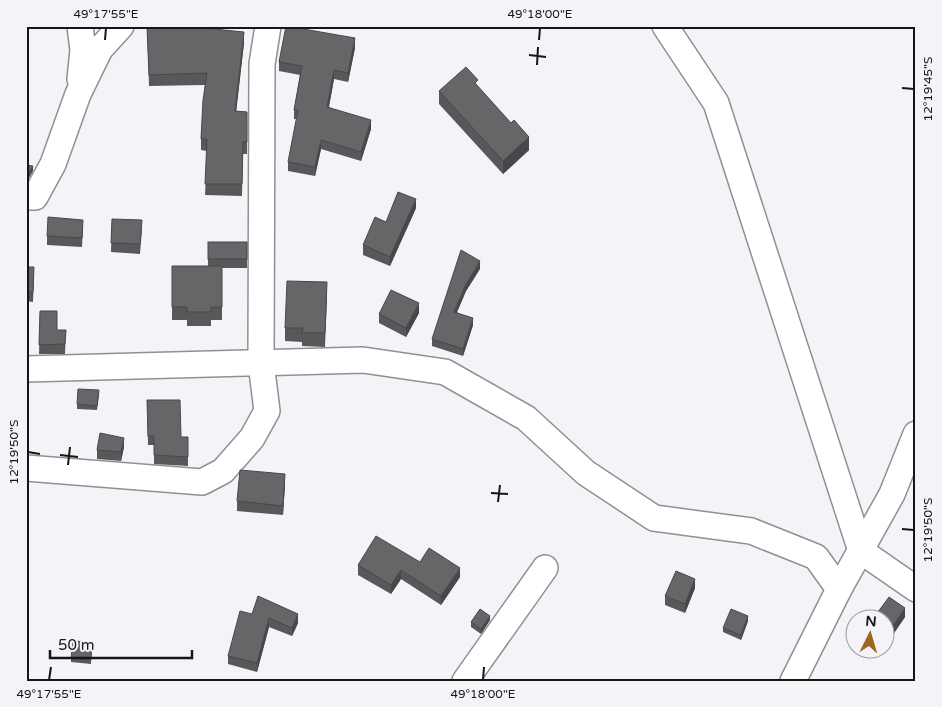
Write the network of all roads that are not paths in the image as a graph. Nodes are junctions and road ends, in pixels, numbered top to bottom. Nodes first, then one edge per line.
1 (80, 26) edge
2 (121, 26) edge
3 (268, 26) edge
4 (664, 26) edge
5 (78, 94) junction
6 (26, 197) edge
7 (261, 363) junction
8 (26, 369) edge
9 (916, 434) edge
10 (910, 464) edge
11 (26, 468) edge
12 (861, 551) junction
13 (545, 568) dead end
14 (839, 589) junction
15 (916, 589) edge
16 (465, 681) edge
17 (794, 681) edge

1 - 5 street
2 - 5 street
3 - 7 street
4 - 12 street
5 - 6 street
7 - 8 street
7 - 11 street
7 - 14 street
9 - 10 street
10 - 12 street
12 - 14 street
12 - 15 street
13 - 16 street
14 - 17 street

